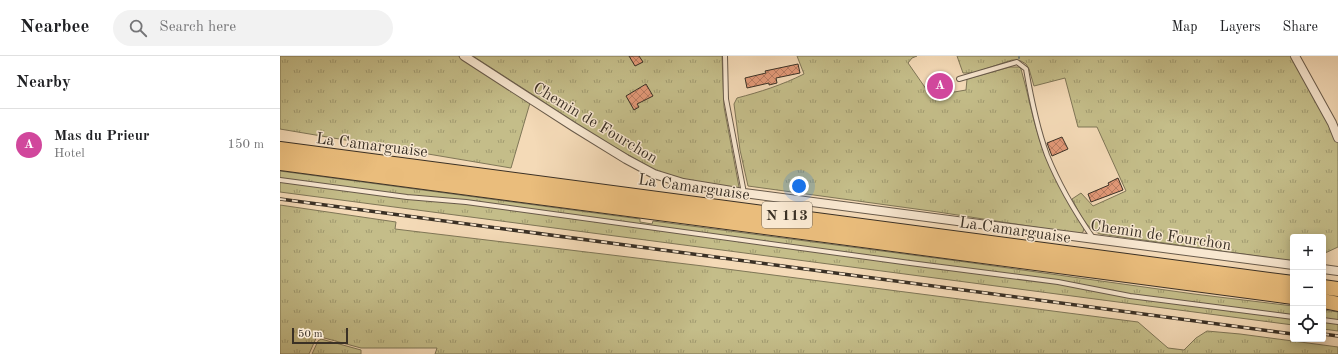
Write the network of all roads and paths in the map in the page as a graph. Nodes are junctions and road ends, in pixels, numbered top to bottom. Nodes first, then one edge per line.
1 (464, 56) edge
2 (725, 56) edge
3 (1295, 56) edge
4 (959, 79) dead end
5 (1338, 138) edge
6 (280, 139) edge
7 (280, 148) edge
8 (280, 163) edge
9 (280, 180) edge
10 (521, 180) junction
11 (744, 193) junction
12 (1093, 239) junction
13 (1290, 265) edge
14 (1326, 269) edge
15 (1338, 270) edge
16 (1290, 283) edge
17 (1326, 288) edge
18 (1338, 290) edge
19 (1290, 297) edge
20 (1326, 302) edge
21 (1338, 304) edge
22 (1290, 317) edge
23 (1326, 320) edge
24 (1338, 322) edge

1 - 11 street, Chemin de Fourchon
2 - 11 lane
3 - 5 street
4 - 12 lane
6 - 10 highway
7 - 10 highway, La Camarguaise / N 113
8 - 19 highway, La Camarguaise / N 113
9 - 22 lane
10 - 16 highway, La Camarguaise / N 113
11 - 12 street, Chemin de Fourchon
12 - 13 street, Chemin de Fourchon
14 - 15 street
17 - 18 highway
20 - 21 highway
23 - 24 lane

